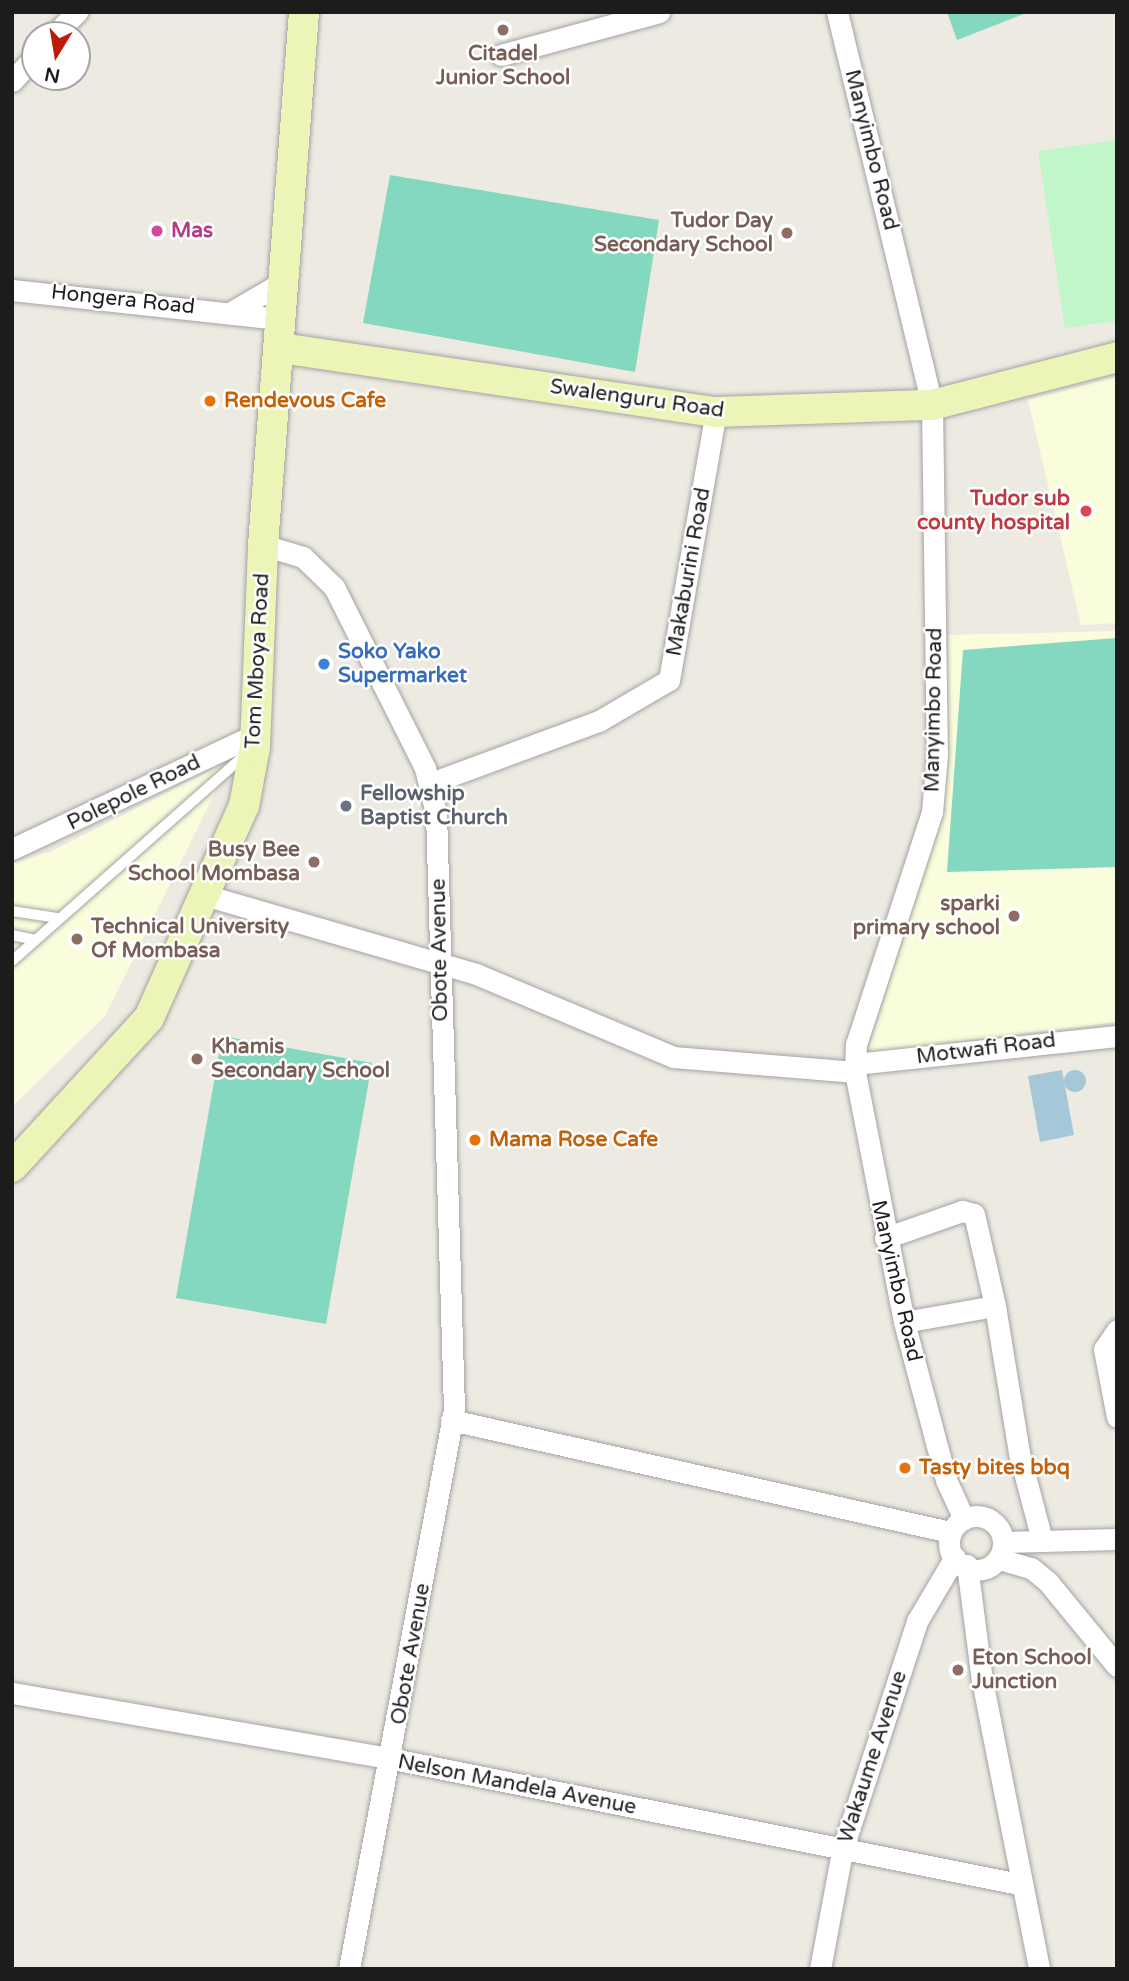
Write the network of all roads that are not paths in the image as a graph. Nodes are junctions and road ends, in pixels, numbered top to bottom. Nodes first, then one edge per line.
1 (304, 12) edge
2 (659, 12) edge
3 (837, 12) edge
4 (501, 55) dead end
5 (284, 282) junction
6 (12, 290) edge
7 (233, 311) junction
8 (281, 333) junction
9 (1117, 357) edge
10 (932, 405) junction
11 (716, 412) junction
12 (263, 545) junction
13 (255, 741) junction
14 (431, 783) junction
15 (12, 849) edge
16 (208, 896) junction
17 (12, 911) edge
18 (58, 918) junction
19 (12, 935) edge
20 (35, 940) junction
21 (439, 960) junction
22 (12, 961) edge
23 (1117, 1036) edge
24 (855, 1068) junction
25 (12, 1167) edge
26 (885, 1238) junction
27 (995, 1306) junction
28 (904, 1322) junction
29 (1117, 1331) edge
30 (1117, 1418) edge
31 (451, 1420) junction
32 (957, 1525) junction
33 (1048, 1538) junction
34 (1117, 1539) edge
35 (1002, 1550) junction
36 (961, 1561) junction
37 (1048, 1582) junction
38 (1117, 1666) edge
39 (12, 1693) edge
40 (393, 1759) junction
41 (842, 1850) junction
42 (1019, 1884) junction
43 (349, 1969) edge
44 (820, 1969) edge
45 (1039, 1969) edge

1 - 5 main road, Tom Mboya Road
2 - 4 street
3 - 10 street, Manyimbo Road
5 - 7 street
5 - 8 main road, Tom Mboya Road
6 - 7 street, Hongera Road
7 - 8 street, Hongera Road
8 - 11 main road, Swalenguru Road
8 - 12 main road, Tom Mboya Road
9 - 10 main road, Swalenguru Road
10 - 11 main road, Swalenguru Road
10 - 24 street, Manyimbo Road
11 - 14 street, Makaburini Road
12 - 13 main road, Tom Mboya Road
12 - 14 street, Obote Avenue
13 - 15 street, Polepole Road
13 - 16 main road, Tom Mboya Road
13 - 18 lane
14 - 21 street, Obote Avenue
16 - 21 street, Motwafi Road
16 - 25 main road, Tom Mboya Road
17 - 18 lane
18 - 20 lane
19 - 20 lane
20 - 22 lane
21 - 24 street, Motwafi Road
21 - 31 street, Obote Avenue
23 - 24 street, Motwafi Road
24 - 26 street, Manyimbo Road
26 - 27 street
26 - 28 street, Manyimbo Road
27 - 28 street
27 - 33 street
28 - 32 street, Manyimbo Road
29 - 30 street
31 - 32 street
31 - 40 street, Obote Avenue
32 - 35 street
32 - 36 street, Manyimbo Road
33 - 34 street
33 - 35 street
33 - 37 street
35 - 36 street
35 - 37 street
36 - 41 street, Wakaume Avenue
36 - 42 street, Manyimbo Road
37 - 38 street
39 - 40 street, Nelson Mandela Avenue
40 - 41 street, Nelson Mandela Avenue
40 - 43 street, Obote Avenue
41 - 42 street, Nelson Mandela Avenue
41 - 44 street, Wakaume Avenue
42 - 45 street, Manyimbo Road

